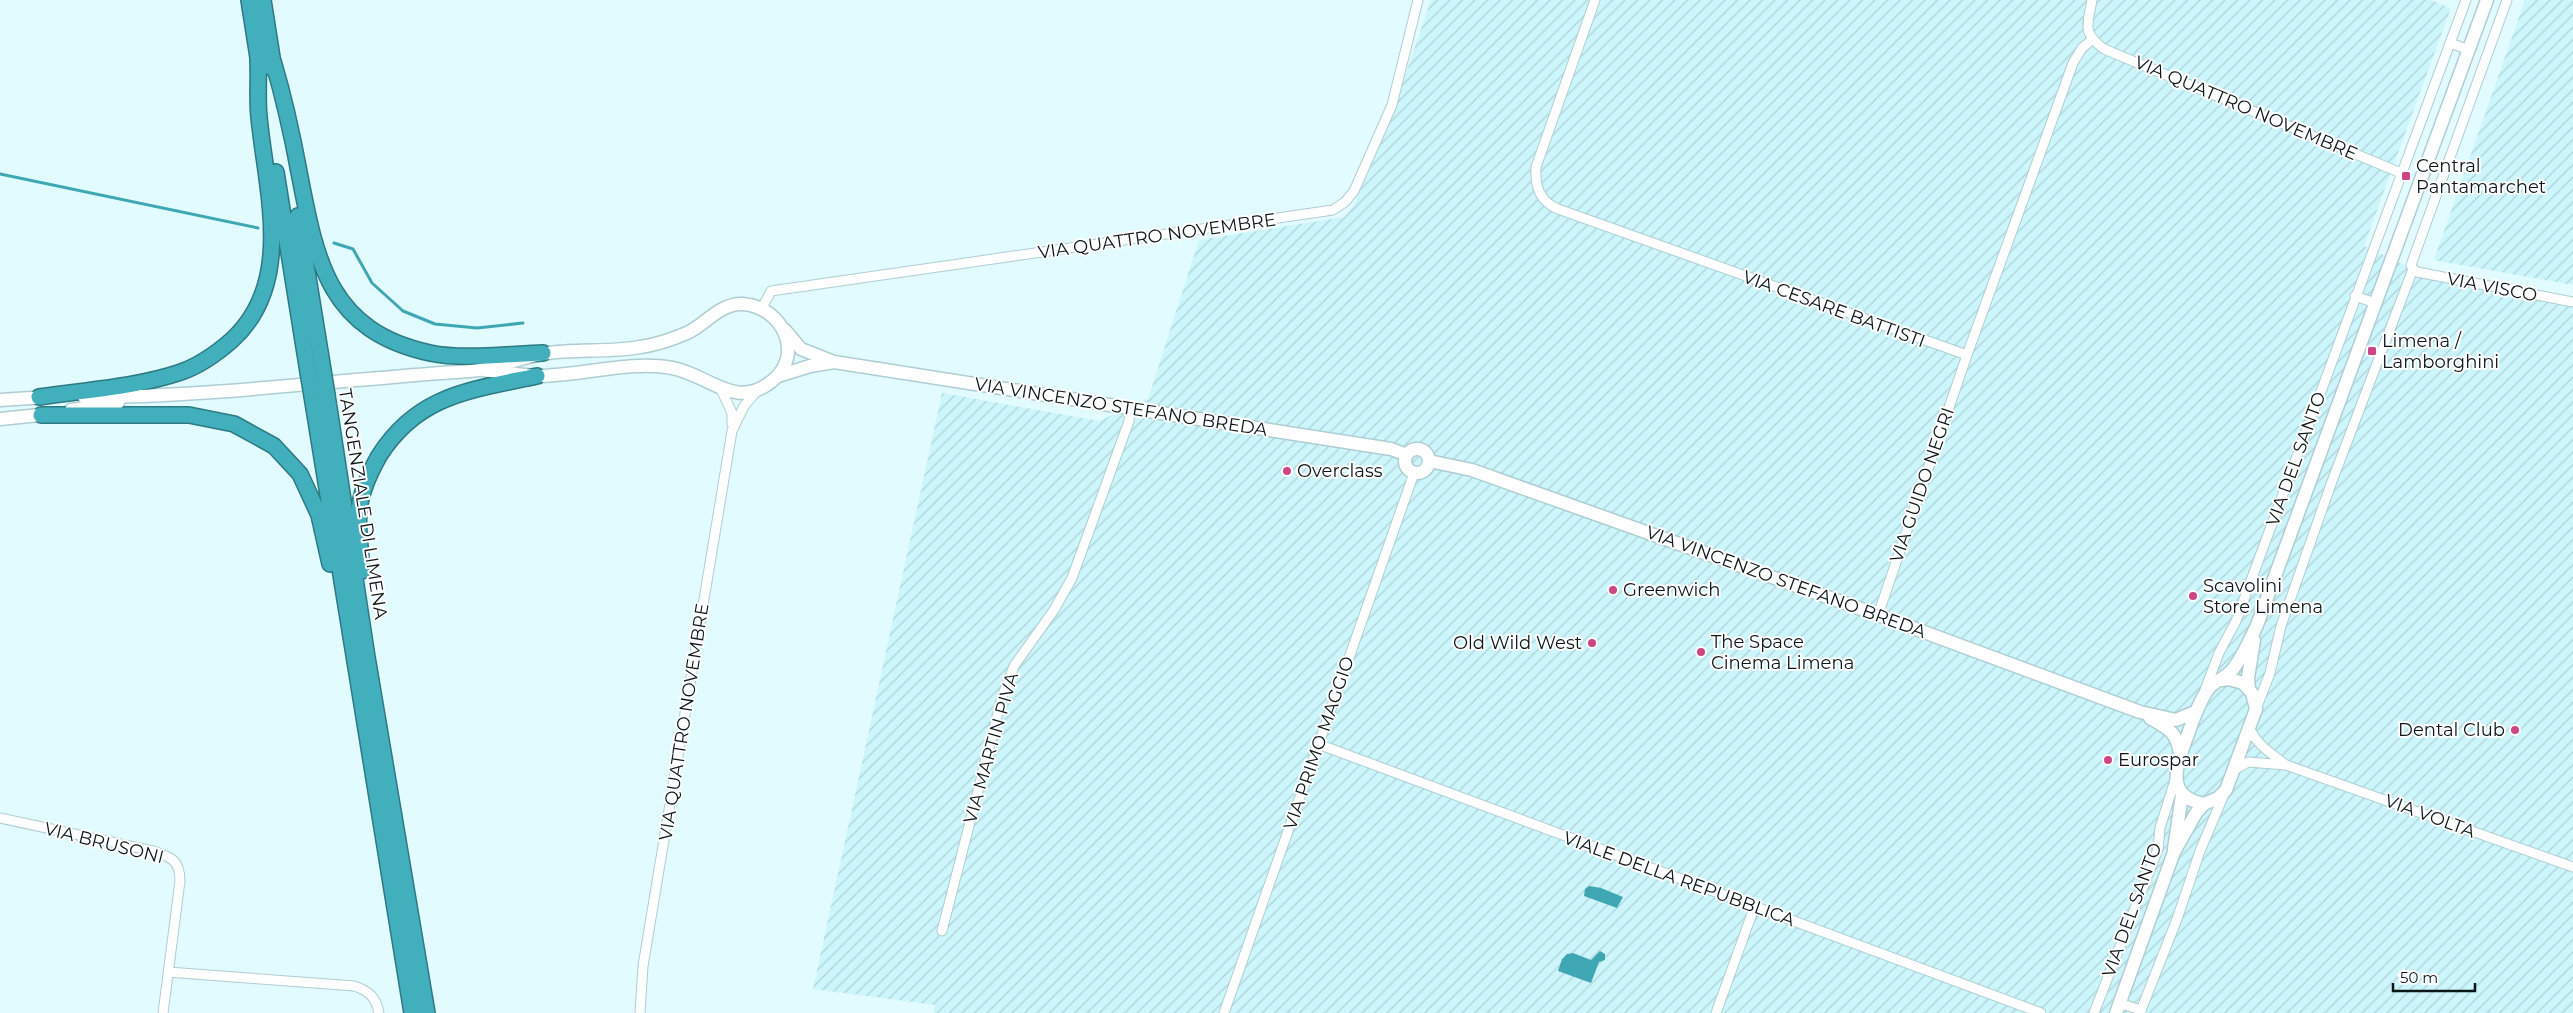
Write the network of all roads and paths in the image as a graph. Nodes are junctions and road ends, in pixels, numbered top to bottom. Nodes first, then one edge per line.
1 (249, 0) edge
2 (263, 0) edge
3 (1418, 0) edge
4 (1595, 0) edge
5 (2092, 0) edge
6 (2466, 0) edge
7 (2487, 0) edge
8 (2507, 0) edge
9 (2092, 40) junction
10 (2450, 43) junction
11 (2469, 50) junction
12 (266, 61) junction
13 (2401, 172) junction
14 (2413, 269) junction
15 (2355, 296) junction
16 (2573, 302) edge
17 (2375, 303) junction
18 (762, 308) junction
19 (785, 330) junction
20 (543, 353) junction
21 (1967, 355) junction
22 (834, 362) junction
23 (483, 370) junction
24 (537, 376) junction
25 (778, 376) junction
26 (720, 387) junction
27 (756, 392) junction
28 (319, 396) junction
29 (39, 397) junction
30 (155, 397) junction
31 (0, 400) edge
32 (1130, 409) junction
33 (41, 415) junction
34 (0, 419) edge
35 (732, 431) junction
36 (1407, 455) junction
37 (1429, 462) junction
38 (1414, 473) junction
39 (1878, 614) junction
40 (2257, 625) junction
41 (367, 657) junction
42 (2222, 680) junction
43 (359, 687) junction
44 (2249, 690) junction
45 (2203, 697) junction
46 (2256, 709) junction
47 (2197, 711) junction
48 (2140, 712) junction
49 (2248, 728) junction
50 (1318, 744) junction
51 (2180, 756) junction
52 (2286, 765) junction
53 (2234, 770) junction
54 (2176, 778) junction
55 (2226, 790) junction
56 (2182, 795) junction
57 (2204, 804) junction
58 (0, 818) edge
59 (2174, 852) junction
60 (2573, 867) edge
61 (1754, 908) junction
62 (942, 931) dead end
63 (168, 972) junction
64 (2118, 1008) edge
65 (2140, 1012) edge
66 (164, 1013) edge
67 (379, 1013) edge
68 (412, 1013) edge
69 (427, 1013) edge
70 (640, 1013) edge
71 (1224, 1013) edge
72 (1716, 1013) edge
73 (2041, 1013) edge
74 (2094, 1013) edge

1 - 12 highway, TANGENZIALE DI LIMENA
2 - 12 highway, TANGENZIALE DI LIMENA
3 - 18 street, VIA QUATTRO NOVEMBRE
4 - 21 street, VIA CESARE BATTISTI
5 - 9 street
6 - 10 street, VIA DEL SANTO
7 - 11 street
8 - 14 street
9 - 13 street, VIA QUATTRO NOVEMBRE
9 - 21 street
10 - 11 street
10 - 13 street, VIA DEL SANTO
11 - 17 street
12 - 20 highway
12 - 28 highway, TANGENZIALE DI LIMENA, bridge
12 - 29 highway
13 - 15 street, VIA DEL SANTO
14 - 16 street, VIA VISCO
14 - 46 street
15 - 17 street
15 - 45 street, VIA DEL SANTO
17 - 40 street
18 - 19 street, VIA VINCENZO STEFANO BREDA
18 - 20 street
19 - 22 street, VIA VINCENZO STEFANO BREDA
19 - 25 street
20 - 23 street
21 - 39 street, VIA GUIDO NEGRI
22 - 25 street, VIA VINCENZO STEFANO BREDA
22 - 32 street, VIA VINCENZO STEFANO BREDA
23 - 24 street
23 - 30 street
24 - 26 street
24 - 41 highway
25 - 27 street, VIA VINCENZO STEFANO BREDA
26 - 27 street
26 - 35 street, VIA QUATTRO NOVEMBRE
27 - 35 street, VIA QUATTRO NOVEMBRE
28 - 41 highway, TANGENZIALE DI LIMENA
28 - 43 highway, TANGENZIALE DI LIMENA
29 - 30 street
29 - 31 street
30 - 33 street
32 - 36 street, VIA VINCENZO STEFANO BREDA
32 - 62 street, VIA MARTIN PIVA
33 - 34 street
33 - 43 highway
35 - 70 street, VIA QUATTRO NOVEMBRE
36 - 37 street, VIA VINCENZO STEFANO BREDA
36 - 38 street
37 - 38 street
37 - 39 street, VIA VINCENZO STEFANO BREDA
38 - 50 street, VIA PRIMO MAGGIO
39 - 48 street, VIA VINCENZO STEFANO BREDA
40 - 42 street, VIA DEL SANTO
40 - 44 street
41 - 69 highway, TANGENZIALE DI LIMENA
42 - 44 street
42 - 45 street, VIA DEL SANTO
43 - 68 highway, TANGENZIALE DI LIMENA
44 - 46 street
45 - 47 street, VIA DEL SANTO
46 - 49 street
47 - 48 street, VIA VINCENZO STEFANO BREDA
47 - 51 street, VIA DEL SANTO
48 - 51 street, VIA VINCENZO STEFANO BREDA
49 - 52 street
49 - 53 street
50 - 61 street, VIALE DELLA REPUBBLICA
50 - 71 street, VIA PRIMO MAGGIO
51 - 54 street, VIA DEL SANTO
52 - 53 street
52 - 60 street, VIA VOLTA
53 - 55 street
54 - 56 street, VIA DEL SANTO
54 - 74 street, VIA DEL SANTO
55 - 57 street, VIA DEL SANTO
55 - 65 street
56 - 57 street
56 - 59 street, VIA DEL SANTO
57 - 59 street, VIA DEL SANTO
58 - 63 street, VIA BRUSONI
59 - 64 street
61 - 72 street
61 - 73 street, VIALE DELLA REPUBBLICA
63 - 66 street, VIA BRUSONI
63 - 67 street
64 - 65 street

